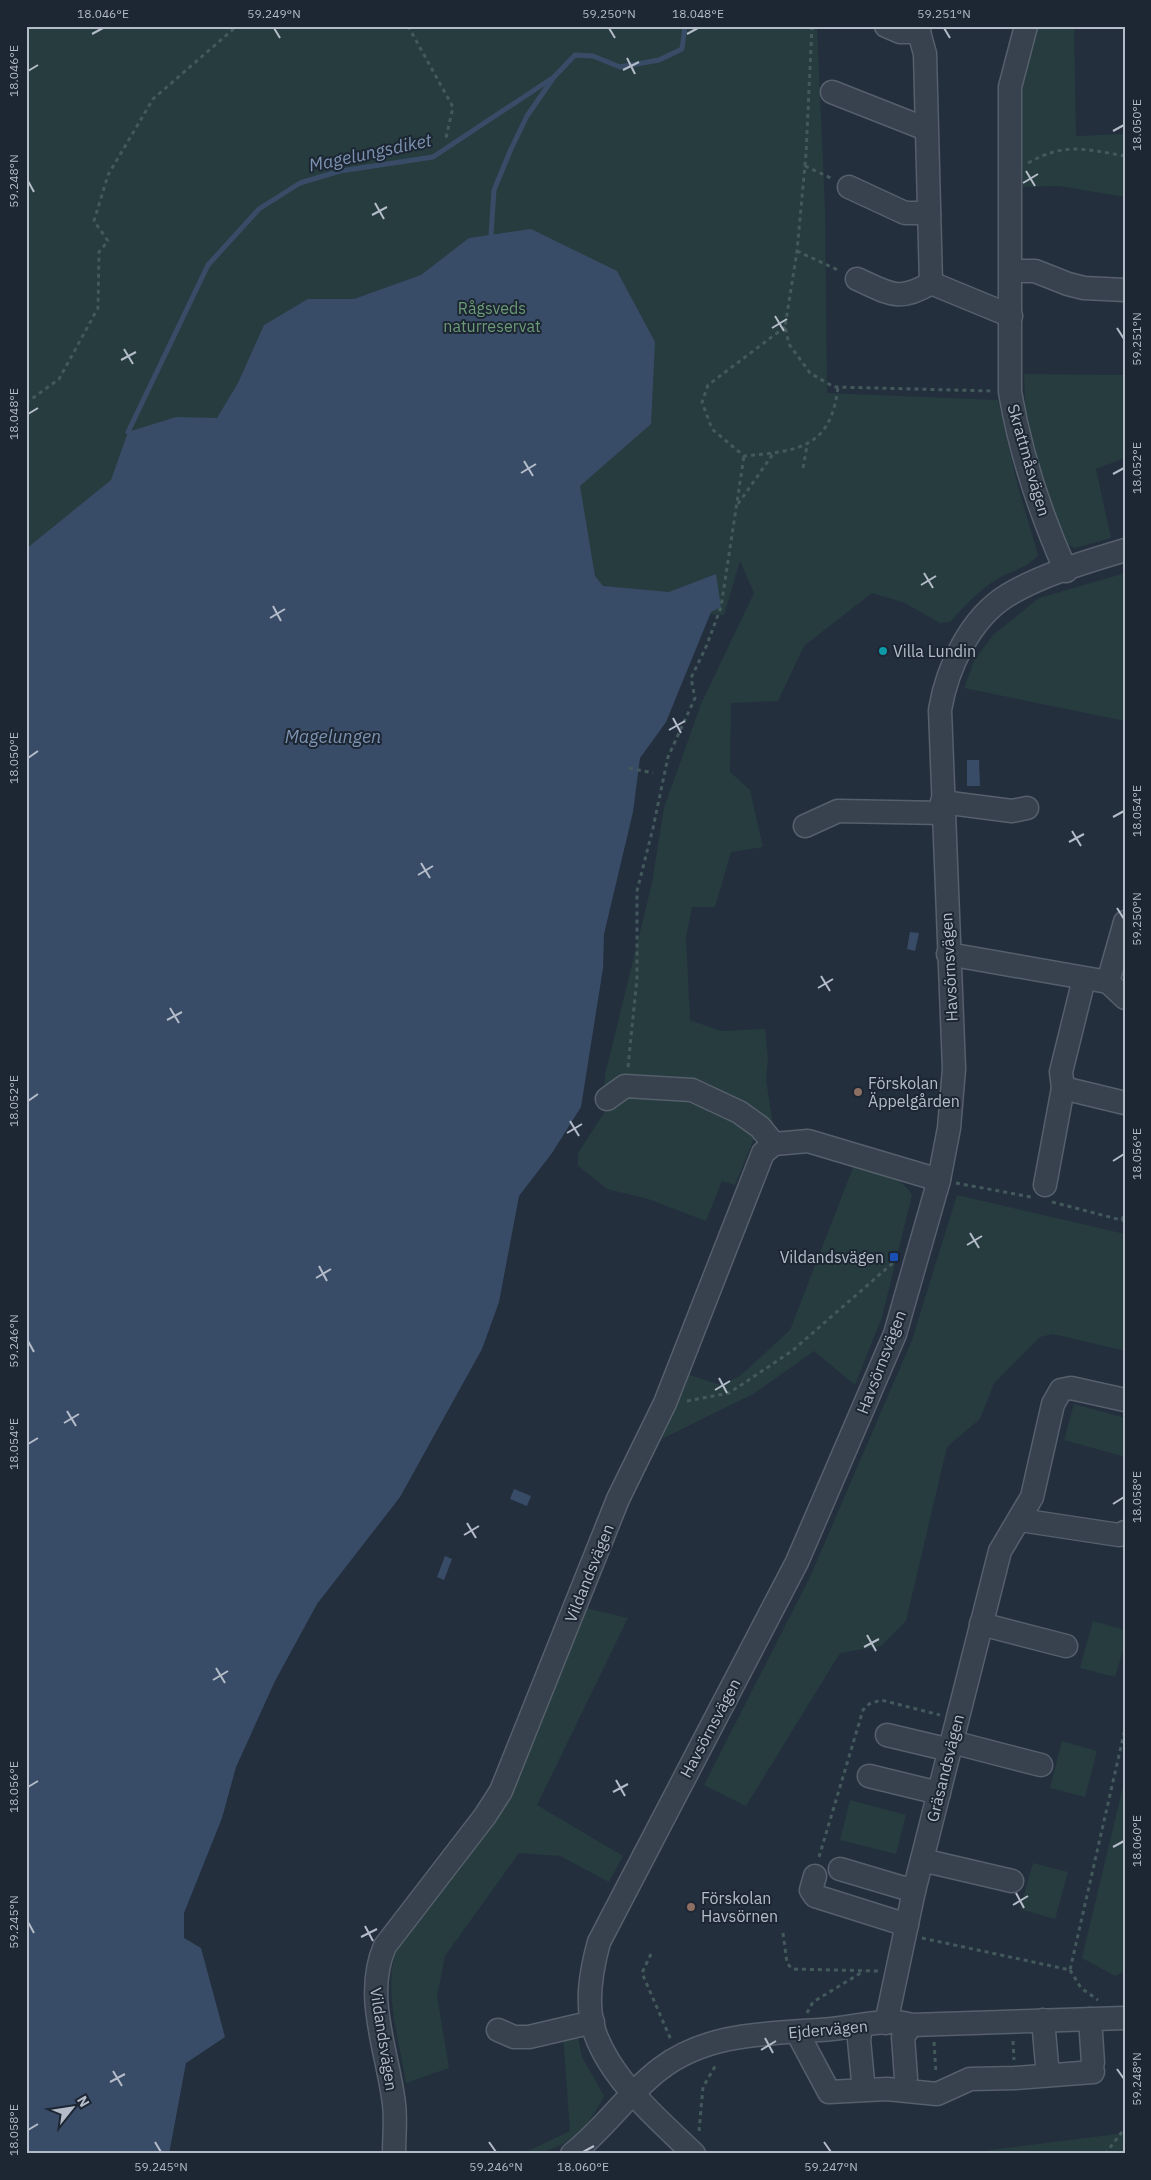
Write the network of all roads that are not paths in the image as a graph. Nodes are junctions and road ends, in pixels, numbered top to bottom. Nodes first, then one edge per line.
1 (886, 26) edge
2 (1026, 26) edge
3 (919, 29) edge
4 (832, 92) dead end
5 (926, 129) junction
6 (849, 186) road end
7 (929, 213) junction
8 (1011, 271) junction
9 (857, 279) road end
10 (931, 283) junction
11 (1125, 290) edge
12 (1011, 316) junction
13 (1125, 550) edge
14 (1066, 570) junction
15 (942, 808) junction
16 (1027, 808) dead end
17 (805, 826) dead end
18 (1125, 922) edge
19 (948, 954) junction
20 (1084, 980) junction
21 (1108, 982) junction
22 (1125, 998) edge
23 (1063, 1088) junction
24 (616, 1093) road end
25 (1125, 1103) edge
26 (774, 1144) junction
27 (939, 1180) junction
28 (1045, 1185) dead end
29 (1125, 1400) edge
30 (1020, 1520) junction
31 (1125, 1532) edge
32 (981, 1624) junction
33 (1066, 1646) dead end
34 (887, 1735) dead end
35 (951, 1746) junction
36 (1041, 1765) dead end
37 (869, 1776) dead end
38 (939, 1793) junction
39 (922, 1860) junction
40 (840, 1869) dead end
41 (815, 1876) dead end
42 (1012, 1881) dead end
43 (914, 1891) junction
44 (913, 1931) junction
45 (1120, 2018) edge
46 (1090, 2019) junction
47 (1043, 2020) junction
48 (594, 2022) junction
49 (886, 2022) junction
50 (911, 2025) junction
51 (861, 2026) junction
52 (498, 2030) dead end
53 (797, 2032) junction
54 (1047, 2065) dead end
55 (906, 2078) dead end
56 (863, 2081) dead end
57 (634, 2093) junction
58 (394, 2154) edge
59 (572, 2154) edge
60 (694, 2154) edge

1 - 3 street
2 - 8 street, Skrattmåsvägen
3 - 5 street
4 - 5 street
5 - 7 street
6 - 7 street
7 - 10 street
8 - 11 street
8 - 12 street, Skrattmåsvägen
9 - 10 street
10 - 12 street
12 - 14 street, Skrattmåsvägen
13 - 14 street, Havsörnsvägen
14 - 15 street, Havsörnsvägen
15 - 16 street
15 - 17 street
15 - 19 street, Havsörnsvägen
18 - 21 street
19 - 20 street
19 - 27 street, Havsörnsvägen
20 - 21 street
20 - 23 street
21 - 22 street
23 - 25 street
23 - 28 street
24 - 26 street
26 - 27 street
26 - 58 street, Vildandsvägen
27 - 48 street, Havsörnsvägen
29 - 30 street, Gräsandsvägen
30 - 31 street
30 - 32 street, Gräsandsvägen
32 - 33 street
32 - 35 street, Gräsandsvägen
34 - 35 street
35 - 36 street
35 - 38 street, Gräsandsvägen
37 - 38 street
38 - 39 street, Gräsandsvägen
39 - 42 street
39 - 43 street, Gräsandsvägen
40 - 43 street
41 - 44 street
43 - 44 street, Gräsandsvägen
44 - 49 street, Gräsandsvägen
45 - 46 street, Ejdervägen
46 - 47 street, Ejdervägen
46 - 53 street
47 - 50 street, Ejdervägen
47 - 54 street
48 - 52 street
48 - 57 street, Havsörnsvägen
49 - 50 street, Ejdervägen
49 - 51 street, Ejdervägen
50 - 55 street
51 - 53 street, Ejdervägen
51 - 56 street
53 - 57 street, Ejdervägen
57 - 59 street, Ejdervägen
57 - 60 street, Havsörnsvägen

